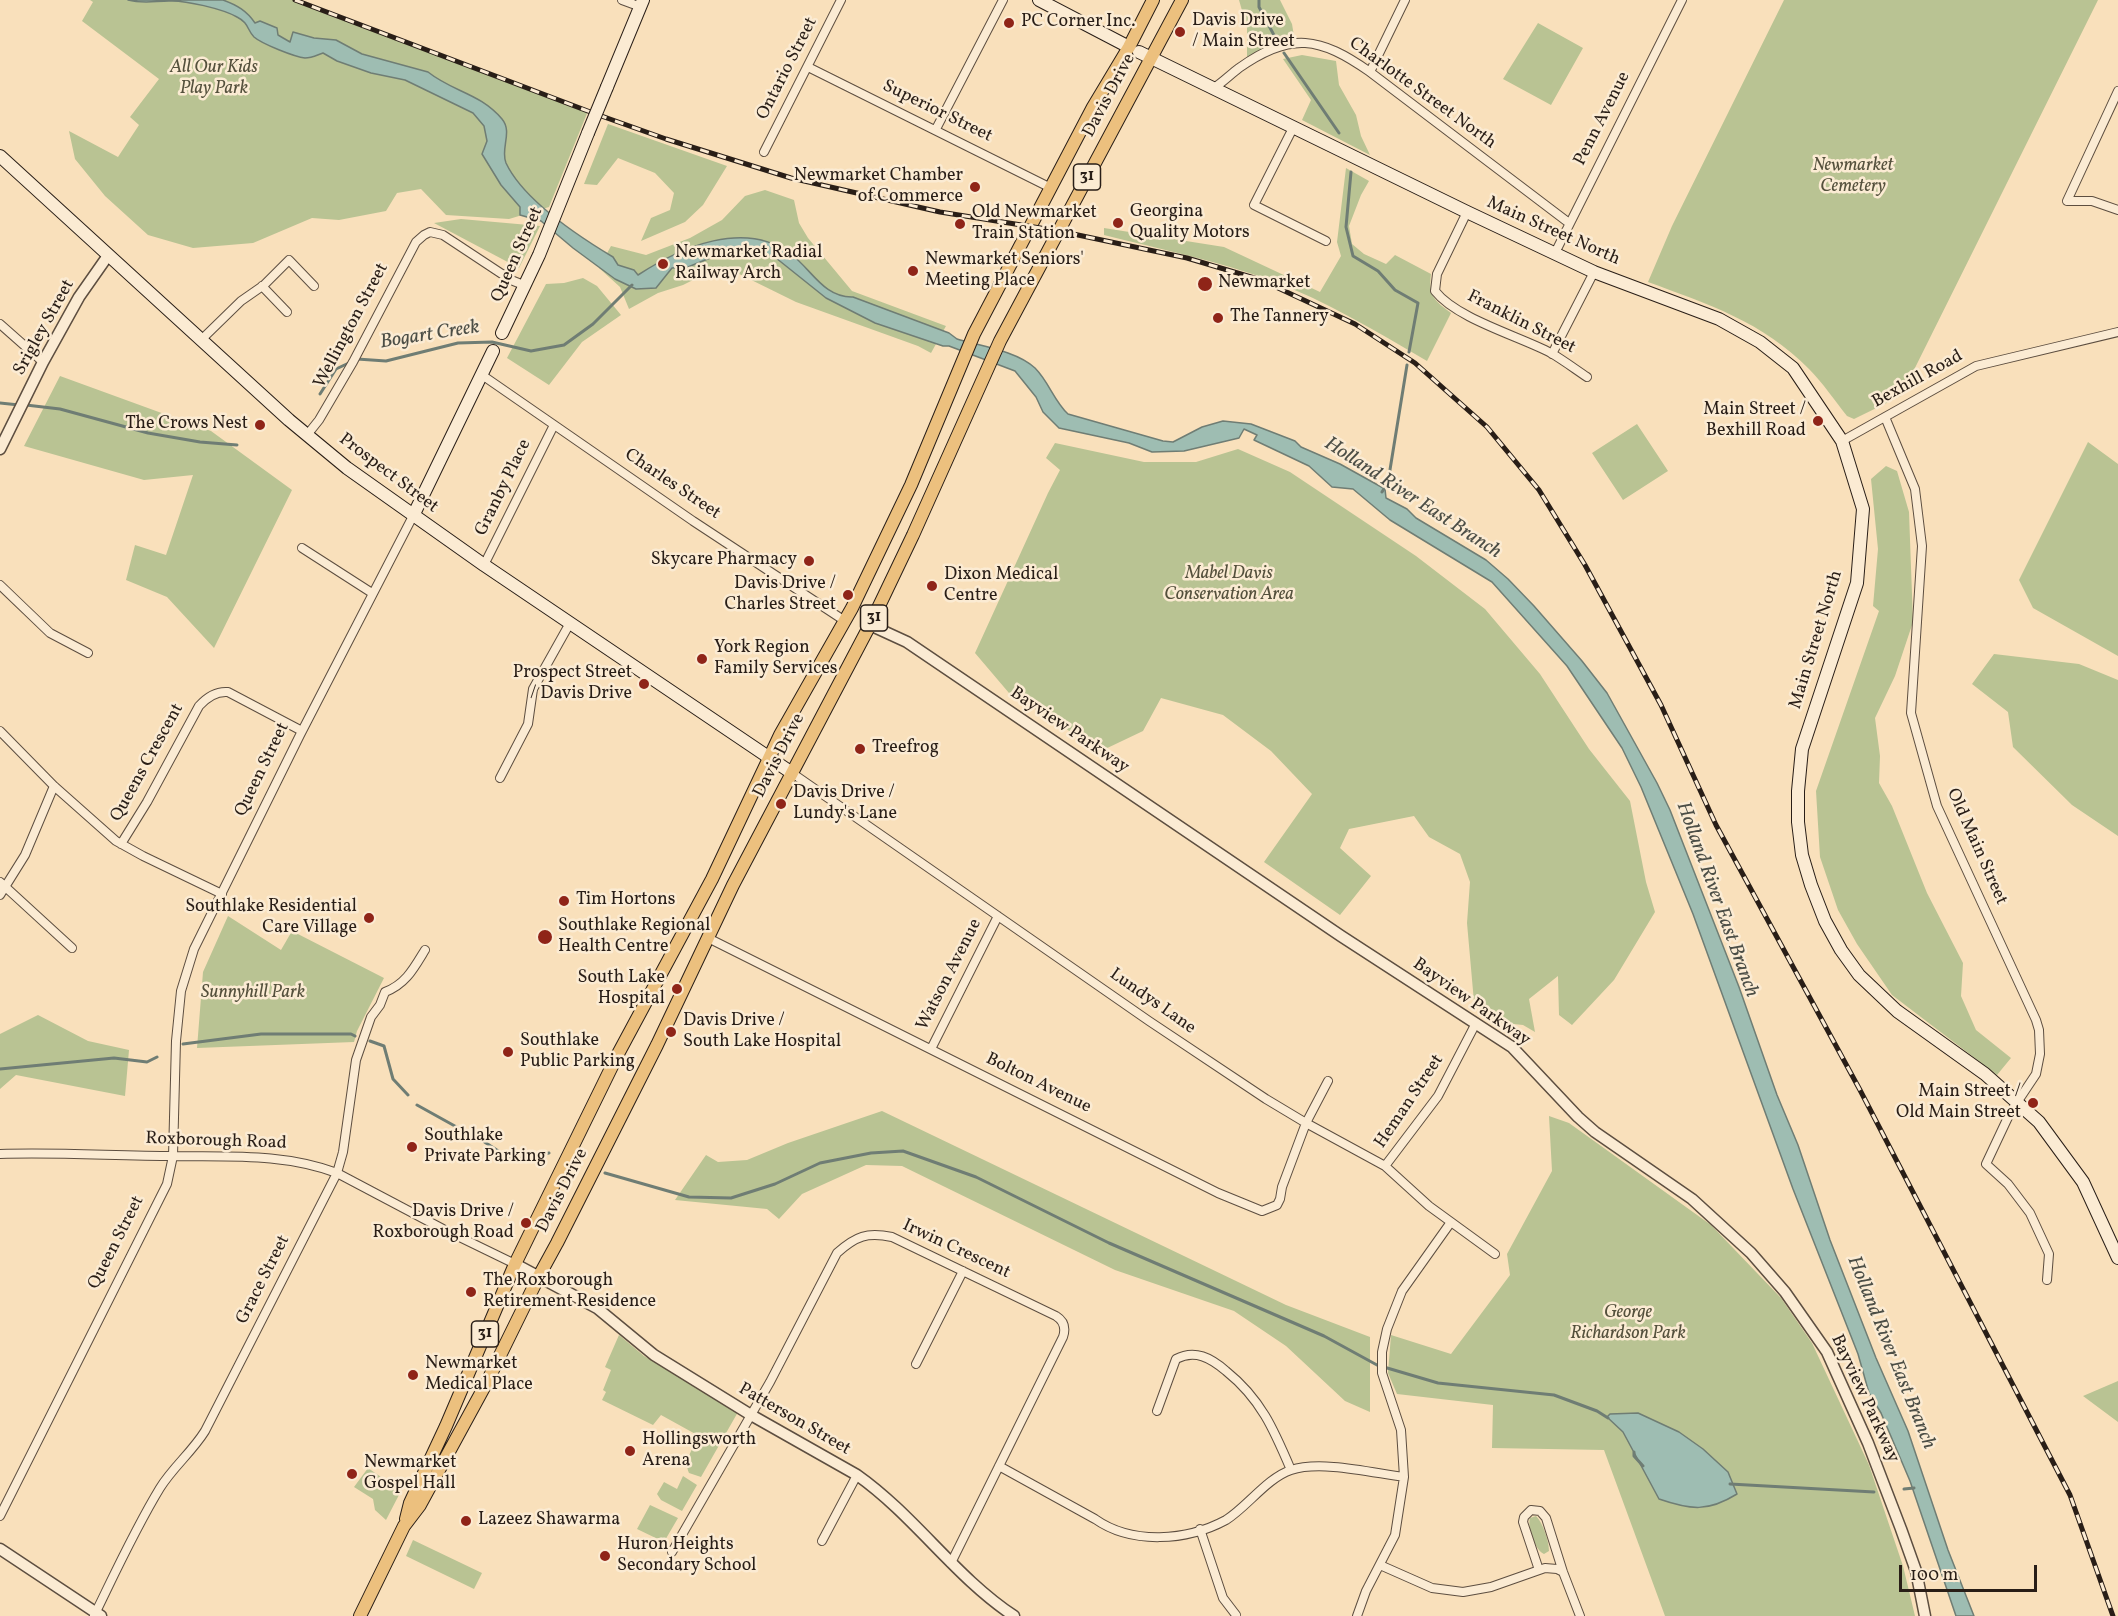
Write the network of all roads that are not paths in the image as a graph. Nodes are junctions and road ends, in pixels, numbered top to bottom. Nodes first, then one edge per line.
1 (622, 0) edge
2 (841, 0) edge
3 (1003, 0) edge
4 (1039, 0) edge
5 (1153, 0) edge
6 (1182, 0) edge
7 (1405, 0) edge
8 (1682, 0) edge
9 (642, 3) edge
10 (1134, 49) junction
11 (1151, 58) junction
12 (808, 67) junction
13 (1370, 72) junction
14 (1214, 88) junction
15 (2118, 91) edge
16 (1293, 126) junction
17 (936, 129) junction
18 (764, 152) dead end
19 (0, 156) edge
20 (1051, 188) junction
21 (2118, 210) edge
22 (1467, 212) junction
23 (1569, 223) junction
24 (1326, 241) dead end
25 (1555, 253) junction
26 (108, 256) junction
27 (1594, 272) junction
28 (262, 286) junction
29 (314, 286) dead end
30 (526, 286) junction
31 (287, 312) dead end
32 (0, 324) edge
33 (2118, 333) edge
34 (201, 340) junction
35 (1552, 354) junction
36 (43, 362) junction
37 (482, 375) junction
38 (1587, 377) dead end
39 (1885, 417) junction
40 (554, 425) junction
41 (307, 435) junction
42 (1842, 441) junction
43 (0, 449) edge
44 (413, 516) junction
45 (302, 548) dead end
46 (484, 565) junction
47 (0, 585) edge
48 (372, 593) junction
49 (845, 621) junction
50 (570, 623) junction
51 (870, 625) junction
52 (88, 653) dead end
53 (0, 731) edge
54 (302, 731) junction
55 (768, 757) junction
56 (792, 773) junction
57 (500, 778) dead end
58 (54, 786) junction
59 (121, 844) junction
60 (2, 889) edge
61 (222, 894) junction
62 (998, 916) junction
63 (708, 938) junction
64 (72, 948) dead end
65 (425, 950) dead end
66 (1476, 1023) junction
67 (931, 1049) junction
68 (1328, 1081) dead end
69 (2017, 1102) junction
70 (1306, 1123) junction
71 (0, 1154) edge
72 (173, 1156) junction
73 (1385, 1166) junction
74 (337, 1173) junction
75 (1452, 1222) junction
76 (1495, 1254) dead end
77 (2118, 1258) edge
78 (515, 1264) junction
79 (963, 1271) junction
80 (539, 1276) junction
81 (2047, 1280) dead end
82 (916, 1364) dead end
83 (1157, 1412) dead end
84 (750, 1415) junction
85 (999, 1466) junction
86 (1291, 1470) junction
87 (857, 1475) junction
88 (1404, 1477) junction
89 (0, 1516) edge
90 (404, 1526) junction
91 (1200, 1529) junction
92 (822, 1541) dead end
93 (0, 1549) edge
94 (672, 1552) dead end
95 (951, 1563) junction
96 (1380, 1565) junction
97 (1539, 1570) junction
98 (1563, 1572) junction
99 (97, 1615) edge
100 (1236, 1615) edge
101 (360, 1616) edge
102 (1014, 1616) edge
103 (1357, 1616) edge
104 (1580, 1616) edge
105 (1925, 1616) edge

1 - 9 street
2 - 12 street, Ontario Street
3 - 17 street
4 - 10 main road, Main Street North
5 - 10 main road, Davis Drive / 31
6 - 11 main road, Davis Drive / 31
7 - 13 street
8 - 23 street, Penn Avenue
9 - 30 main road, Queen Street, bridge
10 - 11 main road, Main Street North
10 - 20 main road, Davis Drive / 31
11 - 14 main road, Main Street North
11 - 51 main road, Davis Drive / 31
12 - 17 street, Superior Street
12 - 18 street, Ontario Street
13 - 14 street, Charlotte Street North
13 - 23 street, Charlotte Street North
14 - 16 main road, Main Street North
15 - 21 street
16 - 22 main road, Main Street North
16 - 24 street
17 - 20 street, Superior Street
19 - 26 main road, Prospect Street
20 - 49 main road, Davis Drive / 31
22 - 25 main road, Main Street North
22 - 35 street, Franklin Street
23 - 25 street, Penn Avenue
25 - 27 main road, Main Street North
26 - 34 main road, Prospect Street
26 - 36 street, Srigley Street
27 - 35 street
27 - 42 main road, Main Street North
28 - 29 street
28 - 31 street
28 - 34 street
30 - 37 main road, Queen Street
30 - 41 street, Wellington Street
32 - 36 street
33 - 39 street, Bexhill Road
34 - 41 main road, Prospect Street
35 - 38 street, Franklin Street
36 - 43 street, Srigley Street
37 - 40 street, Charles Street
37 - 44 main road, Queen Street
39 - 42 street, Bexhill Road
39 - 69 street, Old Main Street
40 - 46 street, Granby Place
40 - 49 street, Charles Street
41 - 44 main road, Prospect Street
42 - 69 main road, Main Street North
44 - 46 main road, Prospect Street
44 - 48 street, Queen Street
45 - 48 street
46 - 50 main road, Prospect Street
47 - 52 street
48 - 54 street, Queen Street
49 - 55 main road, Davis Drive / 31
50 - 55 main road, Prospect Street
50 - 57 street
51 - 56 main road, Davis Drive / 31
51 - 66 street, Bayview Parkway
53 - 58 street
54 - 59 street, Queens Crescent
54 - 61 street, Queen Street
55 - 56 main road, Prospect Street
55 - 78 main road, Davis Drive / 31
56 - 62 street, Lundys Lane
56 - 63 main road, Davis Drive / 31
58 - 59 street
58 - 60 street
59 - 61 street
60 - 64 street
61 - 72 street, Queen Street
62 - 67 street, Watson Avenue
62 - 70 street, Lundys Lane
63 - 67 street, Bolton Avenue
63 - 80 main road, Davis Drive / 31
65 - 74 street, Grace Street
66 - 73 street, Heman Street
66 - 105 street, Bayview Parkway
67 - 70 street, Bolton Avenue
68 - 70 street
69 - 77 main road, Main Street North
69 - 81 street, Old Main Street
70 - 73 street, Lundys Lane
71 - 72 street, Roxborough Road
72 - 74 street, Roxborough Road
72 - 89 street, Queen Street
73 - 75 street, Lundys Lane
74 - 78 street, Roxborough Road
74 - 99 street, Grace Street
75 - 76 street, Lundys Lane
75 - 88 street
78 - 80 street, Patterson Street
78 - 90 main road, Davis Drive / 31
79 - 82 street
79 - 84 street, Irwin Crescent
79 - 85 street, Irwin Crescent
80 - 84 street, Patterson Street
80 - 90 main road, Davis Drive / 31
83 - 86 street
84 - 87 street, Patterson Street
84 - 94 street, Irwin Crescent
85 - 91 street
85 - 95 street, Irwin Crescent
86 - 88 street
86 - 91 street
87 - 92 street
87 - 95 street, Patterson Street
88 - 96 street
90 - 101 main road, Davis Drive / 31
91 - 100 street
93 - 99 street
95 - 102 street, Patterson Street
96 - 97 street
96 - 103 street
97 - 98 street
97 - 98 street
98 - 104 street

